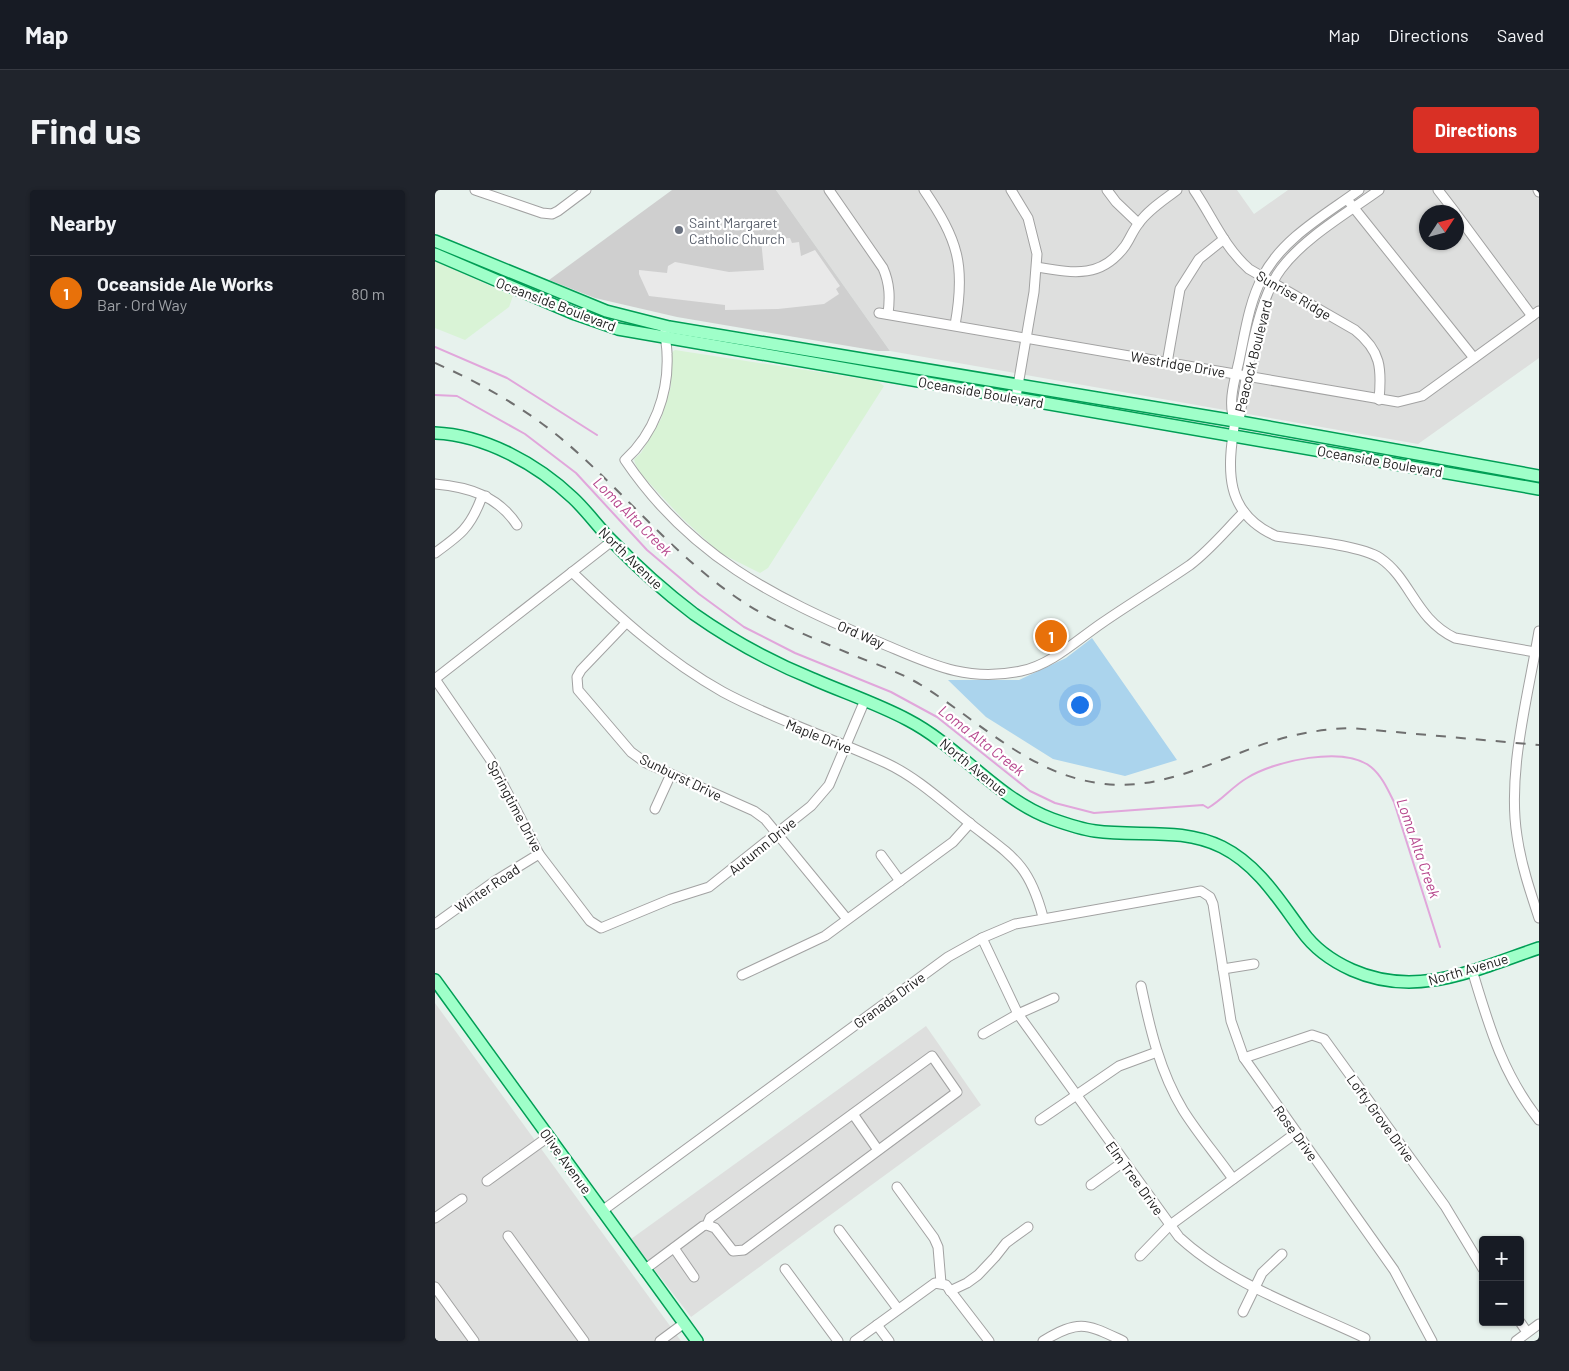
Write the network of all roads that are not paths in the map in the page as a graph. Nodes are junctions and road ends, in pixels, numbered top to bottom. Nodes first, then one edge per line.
1 (475, 190) edge
2 (586, 190) edge
3 (829, 190) edge
4 (924, 190) edge
5 (1011, 190) edge
6 (1107, 190) edge
7 (1177, 190) edge
8 (1194, 190) edge
9 (1359, 190) edge
10 (1379, 190) edge
11 (1438, 190) edge
12 (1347, 199) junction
13 (1449, 205) edge
14 (1354, 208) junction
15 (1138, 223) junction
16 (1464, 224) edge
17 (1224, 239) junction
18 (435, 241) edge
19 (435, 254) edge
20 (1037, 267) junction
21 (1262, 277) junction
22 (1272, 283) junction
23 (1536, 314) edge
24 (955, 325) junction
25 (665, 332) junction
26 (1026, 338) junction
27 (1474, 358) junction
28 (1167, 363) junction
29 (1237, 374) junction
30 (1247, 376) junction
31 (1018, 385) junction
32 (1016, 397) junction
33 (1379, 400) junction
34 (1235, 421) junction
35 (435, 433) edge
36 (1233, 436) junction
37 (1539, 476) edge
38 (435, 484) edge
39 (1539, 489) edge
40 (486, 496) junction
41 (1244, 512) junction
42 (517, 525) dead end
43 (612, 541) junction
44 (435, 554) edge
45 (572, 572) junction
46 (625, 624) junction
47 (1539, 632) edge
48 (1535, 652) junction
49 (435, 679) edge
50 (865, 700) junction
51 (845, 746) junction
52 (671, 774) junction
53 (655, 810) dead end
54 (970, 823) junction
55 (777, 833) junction
56 (539, 854) junction
57 (881, 856) dead end
58 (900, 881) junction
59 (1213, 904) joint
60 (1043, 917) junction
61 (1539, 918) edge
62 (847, 920) junction
63 (435, 924) edge
64 (601, 928) joint
65 (982, 938) junction
66 (1539, 948) edge
67 (1254, 964) dead end
68 (1223, 969) junction
69 (1472, 970) junction
70 (742, 975) dead end
71 (435, 980) edge
72 (1141, 986) dead end
73 (1054, 998) dead end
74 (1019, 1014) junction
75 (983, 1034) dead end
76 (1157, 1052) junction
77 (1244, 1058) junction
78 (1076, 1096) junction
79 (853, 1114) junction
80 (1040, 1120) dead end
81 (1539, 1120) edge
82 (1297, 1133) junction
83 (548, 1137) junction
84 (878, 1150) junction
85 (1123, 1162) junction
86 (1233, 1179) junction
87 (487, 1181) dead end
88 (1091, 1185) dead end
89 (897, 1187) dead end
90 (462, 1199) dead end
91 (602, 1211) junction
92 (435, 1218) edge
93 (707, 1225) junction
94 (1169, 1226) junction
95 (1028, 1227) dead end
96 (839, 1230) dead end
97 (508, 1236) dead end
98 (674, 1248) junction
99 (1282, 1254) dead end
100 (1140, 1256) dead end
101 (1479, 1261) edge
102 (785, 1269) dead end
103 (644, 1270) junction
104 (694, 1277) dead end
105 (941, 1283) junction
106 (1254, 1286) junction
107 (435, 1287) edge
108 (950, 1291) junction
109 (898, 1310) junction
110 (1243, 1312) dead end
111 (683, 1324) junction
112 (1539, 1324) edge
113 (877, 1325) junction
114 (1523, 1326) edge
115 (1527, 1332) junction
116 (1365, 1338) dead end
117 (474, 1341) edge
118 (584, 1341) edge
119 (660, 1341) edge
120 (697, 1341) edge
121 (838, 1341) edge
122 (855, 1341) edge
123 (889, 1341) edge
124 (989, 1341) edge
125 (1043, 1341) edge
126 (1123, 1341) edge
127 (1432, 1341) edge
128 (1516, 1341) edge

1 - 2 street
3 - 24 street, Westridge Drive
4 - 24 street
5 - 20 street
6 - 15 street
7 - 15 street
8 - 17 street, Sunrise Ridge
9 - 12 street, Peacock Boulevard
10 - 14 street, Peacock Boulevard
11 - 13 street
12 - 14 street
12 - 21 street, Peacock Boulevard
14 - 22 street, Peacock Boulevard
14 - 27 street
15 - 20 street
16 - 23 street
17 - 21 street, Sunrise Ridge
17 - 28 street
18 - 25 main road, Oceanside Boulevard
19 - 25 main road, Oceanside Boulevard
20 - 26 street
21 - 22 street, Sunrise Ridge
21 - 29 street, Peacock Boulevard
22 - 30 street, Peacock Boulevard
22 - 33 street, Sunrise Ridge
23 - 27 street, Westridge Drive
24 - 26 street, Westridge Drive
25 - 31 main road, Oceanside Boulevard
25 - 32 main road, Oceanside Boulevard
25 - 41 street, Ord Way
26 - 28 street, Westridge Drive
26 - 31 street
27 - 33 street, Westridge Drive
28 - 29 street, Westridge Drive
29 - 30 street, Westridge Drive
29 - 34 street, Peacock Boulevard
30 - 33 street, Westridge Drive
30 - 34 street, Peacock Boulevard
31 - 32 street
31 - 34 main road, Oceanside Boulevard
32 - 36 main road, Oceanside Boulevard
34 - 36 street, Peacock Boulevard
34 - 37 main road, Oceanside Boulevard
35 - 43 main road, North Avenue
36 - 39 main road, Oceanside Boulevard
36 - 41 street, Peacock Boulevard
38 - 40 street
40 - 42 street
40 - 44 street
41 - 48 street, Peacock Boulevard
43 - 45 street
43 - 50 main road, North Avenue
45 - 46 street, Maple Drive
45 - 49 street
46 - 51 street, Maple Drive
46 - 52 street, Sunburst Drive
47 - 48 street
48 - 61 street
49 - 56 street, Springtime Drive
50 - 51 street, Autumn Drive
50 - 69 main road, North Avenue
51 - 54 street, Maple Drive
51 - 55 street, Autumn Drive
52 - 53 street
52 - 55 street, Sunburst Drive
54 - 58 street
54 - 60 street, Maple Drive
55 - 62 street, Sunburst Drive
55 - 64 street, Autumn Drive
56 - 63 street, Winter Road
56 - 64 street, Springtime Drive
57 - 58 street
58 - 62 street
59 - 60 street, Granada Drive
59 - 68 street, Rose Drive
60 - 65 street, Granada Drive
62 - 70 street
65 - 74 street, Elm Tree Drive
65 - 91 street, Granada Drive
66 - 69 main road, North Avenue
67 - 68 street
68 - 77 street, Rose Drive
69 - 81 street
71 - 83 main road, Olive Avenue
72 - 76 street
73 - 74 street
74 - 75 street
74 - 78 street, Elm Tree Drive
76 - 78 street
76 - 86 street
77 - 82 street, Rose Drive
77 - 101 street, Lofty Grove Drive
78 - 80 street
78 - 85 street, Elm Tree Drive
79 - 84 street
79 - 84 street
79 - 93 street
82 - 86 street
82 - 127 street, Rose Drive
83 - 87 street
83 - 91 main road, Olive Avenue
84 - 93 street
85 - 88 street
85 - 94 street, Elm Tree Drive
86 - 94 street
89 - 105 street
90 - 92 street
91 - 103 main road, Olive Avenue
93 - 98 street
94 - 100 street
94 - 106 street, Elm Tree Drive
95 - 108 street
96 - 109 street
97 - 118 street
98 - 103 street
98 - 104 street
99 - 106 street
102 - 121 street
103 - 111 main road, Olive Avenue
105 - 108 street
105 - 109 street
106 - 110 street
106 - 116 street, Elm Tree Drive
107 - 117 street
108 - 124 street
109 - 113 street
111 - 119 street
111 - 120 main road, Olive Avenue
112 - 115 street
113 - 122 street
113 - 123 street
114 - 115 street
115 - 128 street
125 - 126 street

